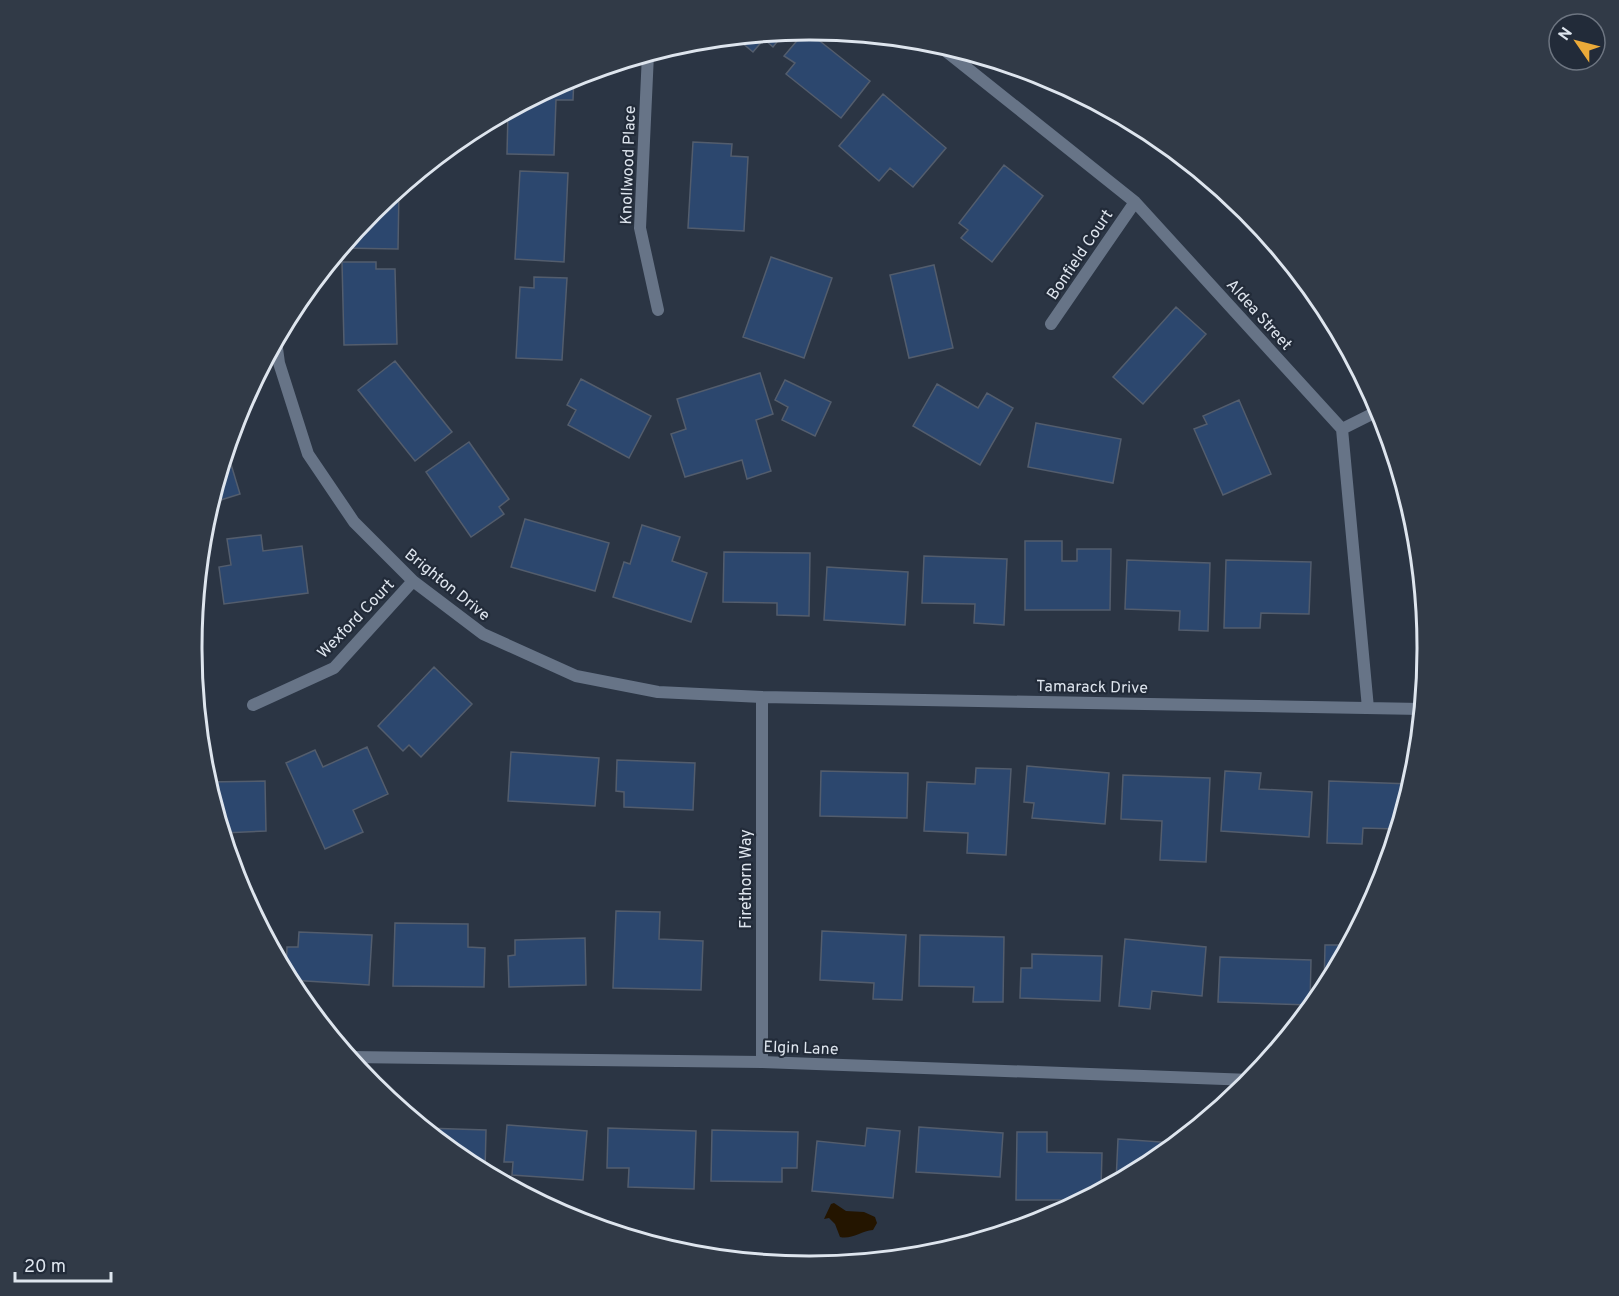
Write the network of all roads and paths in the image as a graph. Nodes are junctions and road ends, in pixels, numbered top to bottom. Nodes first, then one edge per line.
1 (955, 58) edge
2 (648, 62) edge
3 (1135, 202) junction
4 (658, 310) dead end
5 (1051, 324) dead end
6 (278, 354) edge
7 (1370, 415) edge
8 (1342, 429) junction
9 (413, 581) junction
10 (762, 697) junction
11 (253, 705) dead end
12 (1368, 708) junction
13 (1414, 709) edge
14 (361, 1057) edge
15 (762, 1062) junction
16 (1237, 1079) edge

1 - 3 street, Aldea Street
2 - 4 street, Knollwood Place
3 - 5 street, Bonfield Court
3 - 8 street, Aldea Street
6 - 9 street, Brighton Drive
7 - 8 street
8 - 12 street
9 - 10 street, Brighton Drive
9 - 11 street, Wexford Court
10 - 12 street, Tamarack Drive
10 - 15 street, Firethorn Way
12 - 13 street, Tamarack Drive
14 - 15 street, Elgin Lane
15 - 16 street, Elgin Lane

